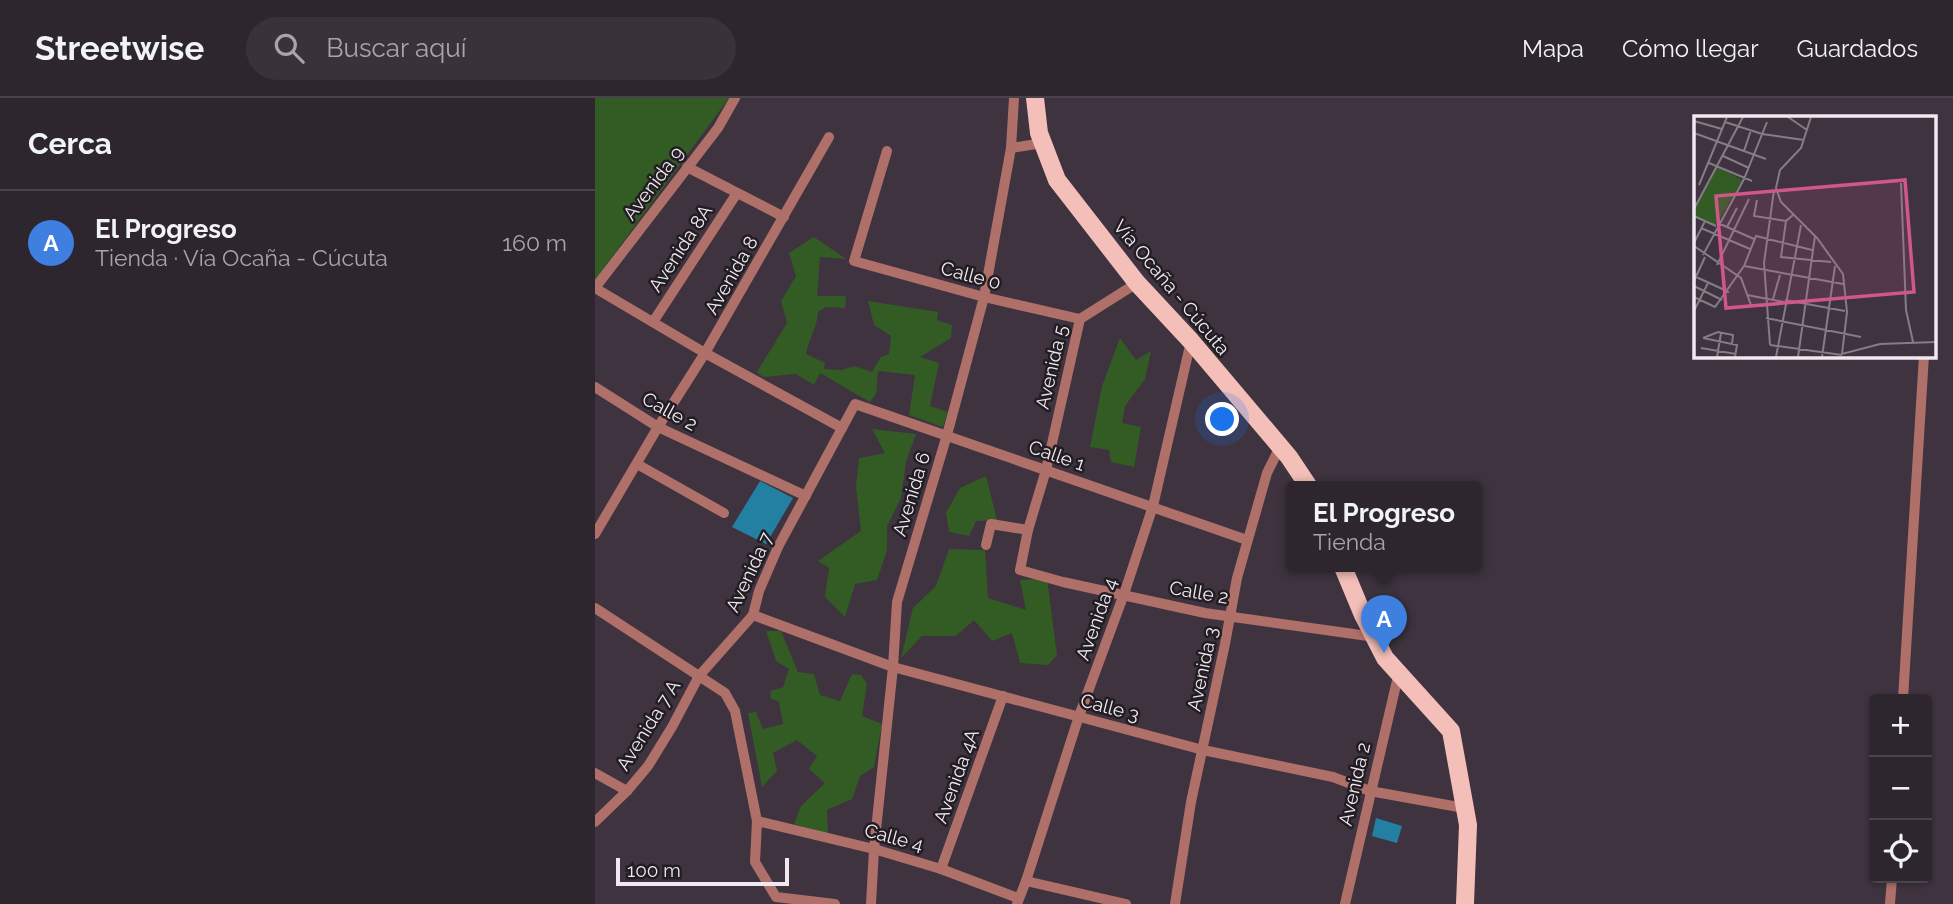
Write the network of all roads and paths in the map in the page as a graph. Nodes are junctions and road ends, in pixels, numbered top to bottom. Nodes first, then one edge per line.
1 (735, 98) edge
2 (1014, 98) edge
3 (1035, 98) edge
4 (829, 137) dead end
5 (1043, 143) junction
6 (1011, 148) junction
7 (887, 151) dead end
8 (687, 167) junction
9 (737, 193) junction
10 (784, 217) junction
11 (1137, 282) junction
12 (595, 288) edge
13 (984, 297) junction
14 (1080, 319) junction
15 (653, 322) junction
16 (1191, 341) junction
17 (705, 354) junction
18 (1924, 357) edge
19 (595, 387) edge
20 (855, 404) joint
21 (658, 428) junction
22 (842, 428) junction
23 (947, 435) junction
24 (1280, 447) junction
25 (637, 464) junction
26 (1046, 470) junction
27 (1305, 481) edge
28 (806, 496) junction
29 (1153, 506) junction
30 (725, 513) dead end
31 (1028, 530) junction
32 (595, 534) edge
33 (1247, 540) junction
34 (986, 545) dead end
35 (1020, 570) joint
36 (1345, 572) edge
37 (1124, 594) junction
38 (595, 608) edge
39 (753, 615) junction
40 (1230, 615) junction
41 (1375, 637) junction
42 (893, 667) junction
43 (1399, 672) junction
44 (699, 676) junction
45 (1903, 694) edge
46 (1003, 696) junction
47 (1079, 716) junction
48 (1203, 750) junction
49 (595, 772) edge
50 (1370, 791) junction
51 (627, 792) junction
52 (1464, 807) junction
53 (757, 821) junction
54 (595, 822) edge
55 (874, 849) junction
56 (941, 869) junction
57 (1026, 881) junction
58 (1892, 883) edge
59 (1017, 901) edge
60 (835, 904) edge
61 (871, 904) edge
62 (1126, 904) edge
63 (1175, 904) edge
64 (1345, 904) edge
65 (1465, 904) edge
66 (1891, 904) edge

1 - 8 street, Avenida 9
2 - 6 street, Avenida 6
3 - 5 main road, Vía Ocaña - Cúcuta
4 - 10 street, Avenida 8
5 - 6 street
5 - 11 main road, Vía Ocaña - Cúcuta
6 - 13 street, Avenida 6
7 - 13 street, Calle 0
8 - 9 street
8 - 12 street, Avenida 9
9 - 10 street
9 - 15 street, Avenida 8A
10 - 17 street, Avenida 8
11 - 14 street, Avenida 5
11 - 16 main road, Vía Ocaña - Cúcuta
12 - 15 street
13 - 14 street, Calle 0
13 - 23 street, Avenida 6
14 - 26 street, Avenida 5
15 - 17 street
16 - 24 main road, Vía Ocaña - Cúcuta
16 - 29 street, Avenida 4
17 - 21 street, Avenida 8
17 - 22 street
18 - 45 street
19 - 21 street, Calle 2
20 - 22 street, Avenida 7
20 - 23 street, Calle 1
21 - 25 street, Avenida 8
21 - 28 street, Calle 2
22 - 28 street, Avenida 7
23 - 26 street, Calle 1
23 - 42 street, Avenida 6
24 - 27 main road, Vía Ocaña - Cúcuta
24 - 33 street, Avenida 3
25 - 30 street
25 - 32 street, Avenida 8
26 - 29 street, Calle 1
26 - 31 street, Avenida 5
28 - 39 street, Avenida 7
29 - 33 street, Calle 1
29 - 37 street, Avenida 4
31 - 34 street
31 - 35 street, Avenida 5
33 - 40 street, Avenida 3
35 - 37 street, Calle 2
36 - 41 main road
37 - 40 street, Calle 2
37 - 47 street, Avenida 4
38 - 44 street
39 - 42 street, Calle 3
39 - 44 street, Avenida 7
40 - 41 street, Calle 2
40 - 48 street, Avenida 3
41 - 43 main road
42 - 46 street, Calle 3
42 - 55 street, Avenida 6
43 - 50 street, Avenida 2
43 - 52 main road
44 - 51 street, Avenida 7 A
44 - 53 street
46 - 47 street, Calle 3
46 - 56 street, Avenida 4A
47 - 48 street, Calle 3
47 - 57 street, Avenida 4
48 - 50 street, Calle 3
48 - 63 street, Avenida 3
49 - 51 street
50 - 52 street, Calle 3
50 - 64 street, Avenida 2
51 - 54 street, Avenida 7 A
52 - 65 main road
53 - 55 street, Calle 4
53 - 60 street
55 - 56 street, Calle 4
55 - 61 street, Avenida 6
56 - 59 street, Calle 4
57 - 59 street, Avenida 4
57 - 62 street
58 - 66 street

